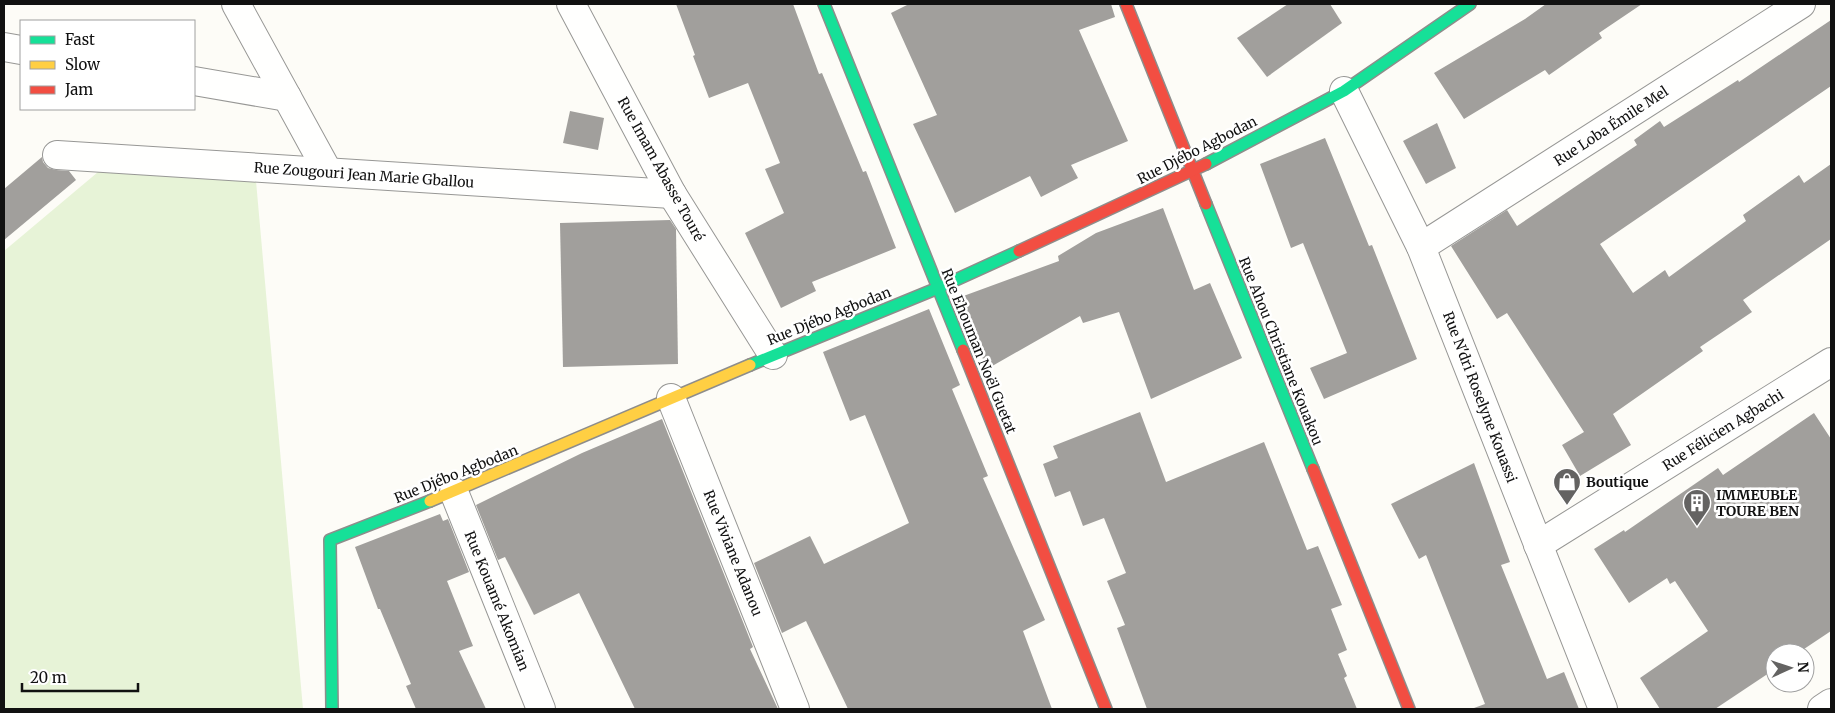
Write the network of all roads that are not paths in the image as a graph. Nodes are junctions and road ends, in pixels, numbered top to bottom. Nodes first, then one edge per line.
1 (236, 4) edge
2 (571, 4) edge
3 (824, 4) edge
4 (1126, 4) edge
5 (1470, 4) edge
6 (1801, 4) edge
7 (4, 47) edge
8 (20, 50) edge
9 (195, 81) edge
10 (1344, 91) junction
11 (287, 97) junction
12 (57, 155) dead end
13 (1193, 171) junction
14 (328, 172) junction
15 (672, 194) junction
16 (1421, 247) junction
17 (938, 288) junction
18 (773, 355) junction
19 (1831, 362) edge
20 (670, 398) junction
21 (454, 492) junction
22 (1538, 545) junction
23 (1831, 704) edge
24 (332, 709) edge
25 (540, 709) edge
26 (795, 709) edge
27 (1106, 709) edge
28 (1409, 709) edge
29 (1603, 709) edge
30 (1822, 709) edge

1 - 11 street
2 - 15 street, Rue Imam Abasse Touré
3 - 17 street, Rue Ehouman Noël Guetat
4 - 13 street, Rue Ahou Christiane Kouakou
5 - 10 street, Rue Djébo Agbodan
6 - 16 street, Rue Loba Émile Mel
7 - 8 street
9 - 11 street
10 - 13 street, Rue Djébo Agbodan
10 - 16 street, Rue N'dri Roselyne Kouassi
11 - 14 street
12 - 14 street, Rue Zougouri Jean Marie Gballou
13 - 17 street, Rue Djébo Agbodan
13 - 28 street, Rue Ahou Christiane Kouakou
14 - 15 street, Rue Zougouri Jean Marie Gballou
15 - 18 street, Rue Imam Abasse Touré
16 - 22 street, Rue N'dri Roselyne Kouassi
17 - 18 street, Rue Djébo Agbodan
17 - 27 street, Rue Ehouman Noël Guetat
18 - 20 street, Rue Djébo Agbodan
19 - 22 street, Rue Félicien Agbachi
20 - 21 street, Rue Djébo Agbodan
20 - 26 street, Rue Viviane Adanou
21 - 24 street, Rue Djébo Agbodan
21 - 25 street, Rue Kouamé Akomian
22 - 29 street, Rue N'dri Roselyne Kouassi
23 - 30 street

